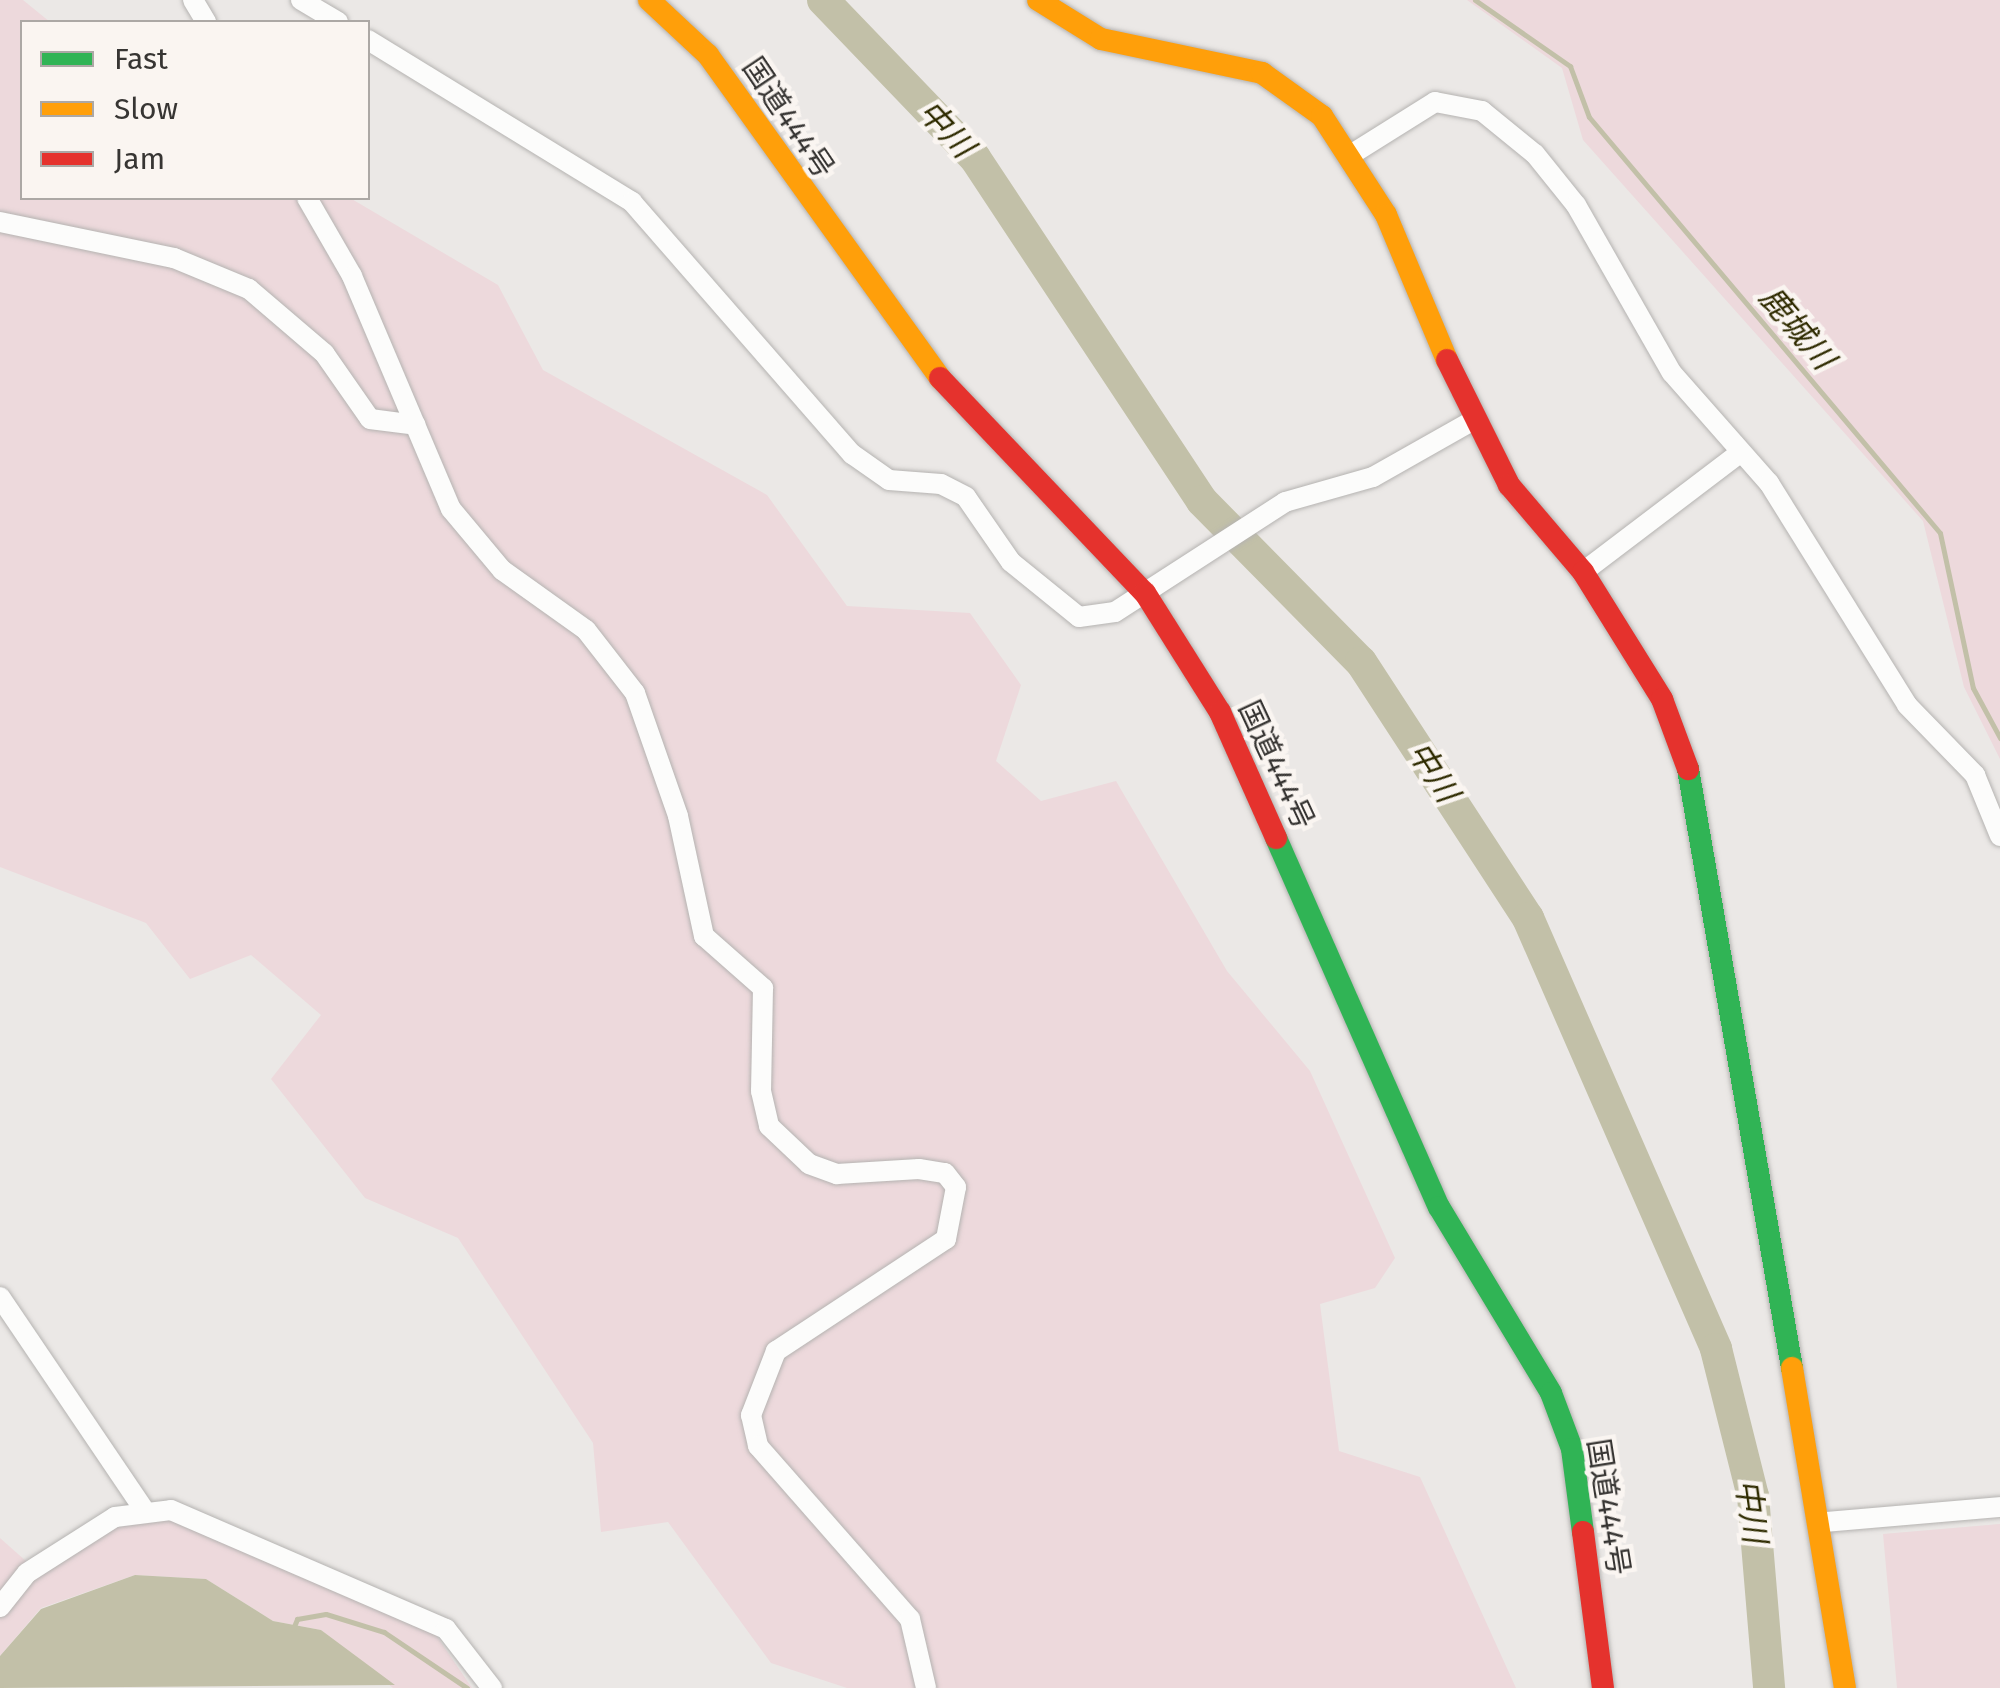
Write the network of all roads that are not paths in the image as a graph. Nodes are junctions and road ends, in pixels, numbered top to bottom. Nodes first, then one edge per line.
1 (301, 0) edge
2 (649, 0) edge
3 (1038, 0) edge
4 (335, 20) edge
5 (370, 41) edge
6 (1352, 154) junction
7 (308, 200) edge
8 (0, 222) edge
9 (1472, 421) junction
10 (416, 425) junction
11 (1741, 452) junction
12 (1583, 572) junction
13 (1145, 593) junction
14 (2000, 836) edge
15 (0, 1296) edge
16 (142, 1507) junction
17 (2000, 1507) edge
18 (1824, 1522) junction
19 (0, 1607) edge
20 (492, 1688) edge
21 (926, 1688) edge
22 (1603, 1688) edge
23 (1845, 1688) edge

1 - 4 street
2 - 13 main road, 国道444号
3 - 6 main road
5 - 13 street
6 - 9 main road
6 - 11 street
7 - 10 street
8 - 10 street
9 - 12 main road
9 - 13 street
10 - 21 street
11 - 12 street
11 - 14 street
12 - 18 main road
13 - 22 main road, 国道444号
15 - 16 street
16 - 19 street
16 - 20 street
17 - 18 street
18 - 23 main road

